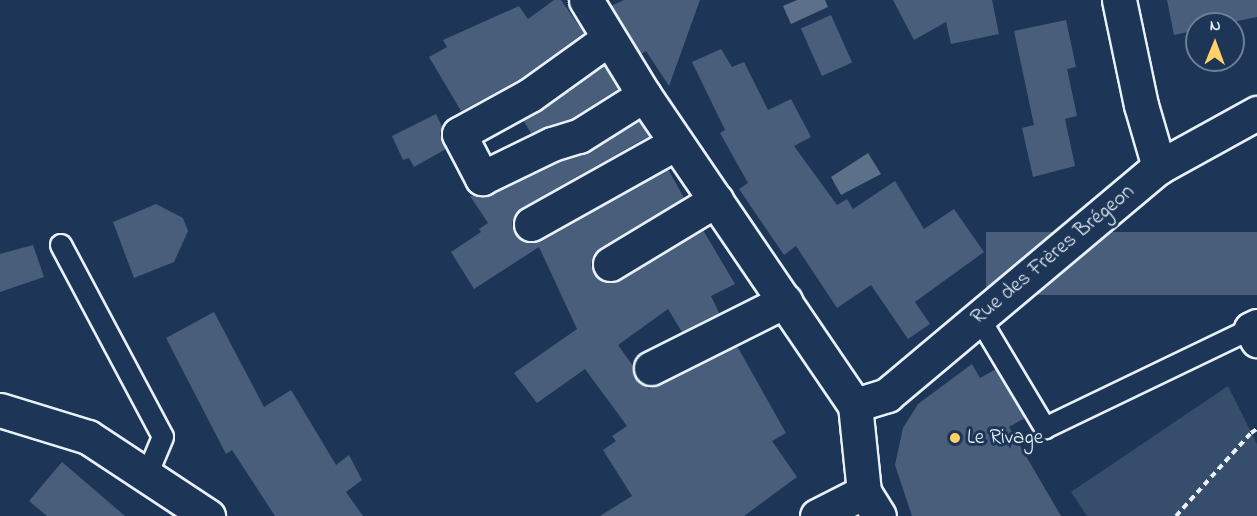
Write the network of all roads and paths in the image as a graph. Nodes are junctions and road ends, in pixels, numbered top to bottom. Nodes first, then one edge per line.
1 (586, 0) edge
2 (1119, 0) edge
3 (608, 39) junction
4 (644, 95) junction
5 (1257, 113) edge
6 (676, 143) junction
7 (1160, 166) junction
8 (716, 200) junction
9 (531, 224) dead end
10 (61, 245) dead end
11 (610, 264) dead end
12 (785, 300) junction
13 (978, 316) junction
14 (1255, 331) edge
15 (651, 368) dead end
16 (855, 405) junction
17 (0, 410) edge
18 (1257, 429) edge
19 (147, 476) junction
20 (872, 504) edge
21 (208, 516) edge
22 (817, 516) edge
23 (1176, 516) edge

1 - 3 street
2 - 7 street
3 - 4 street
3 - 4 street
4 - 6 street
5 - 7 street, Rue des Frères Brégeon
6 - 8 street
6 - 9 street
7 - 13 street, Rue des Frères Brégeon
8 - 11 street
8 - 12 street
10 - 19 lane
12 - 15 street
12 - 16 street
13 - 14 lane
13 - 16 street, Rue des Frères Brégeon
16 - 20 street
17 - 19 street
18 - 23 path
19 - 21 street
20 - 22 street

